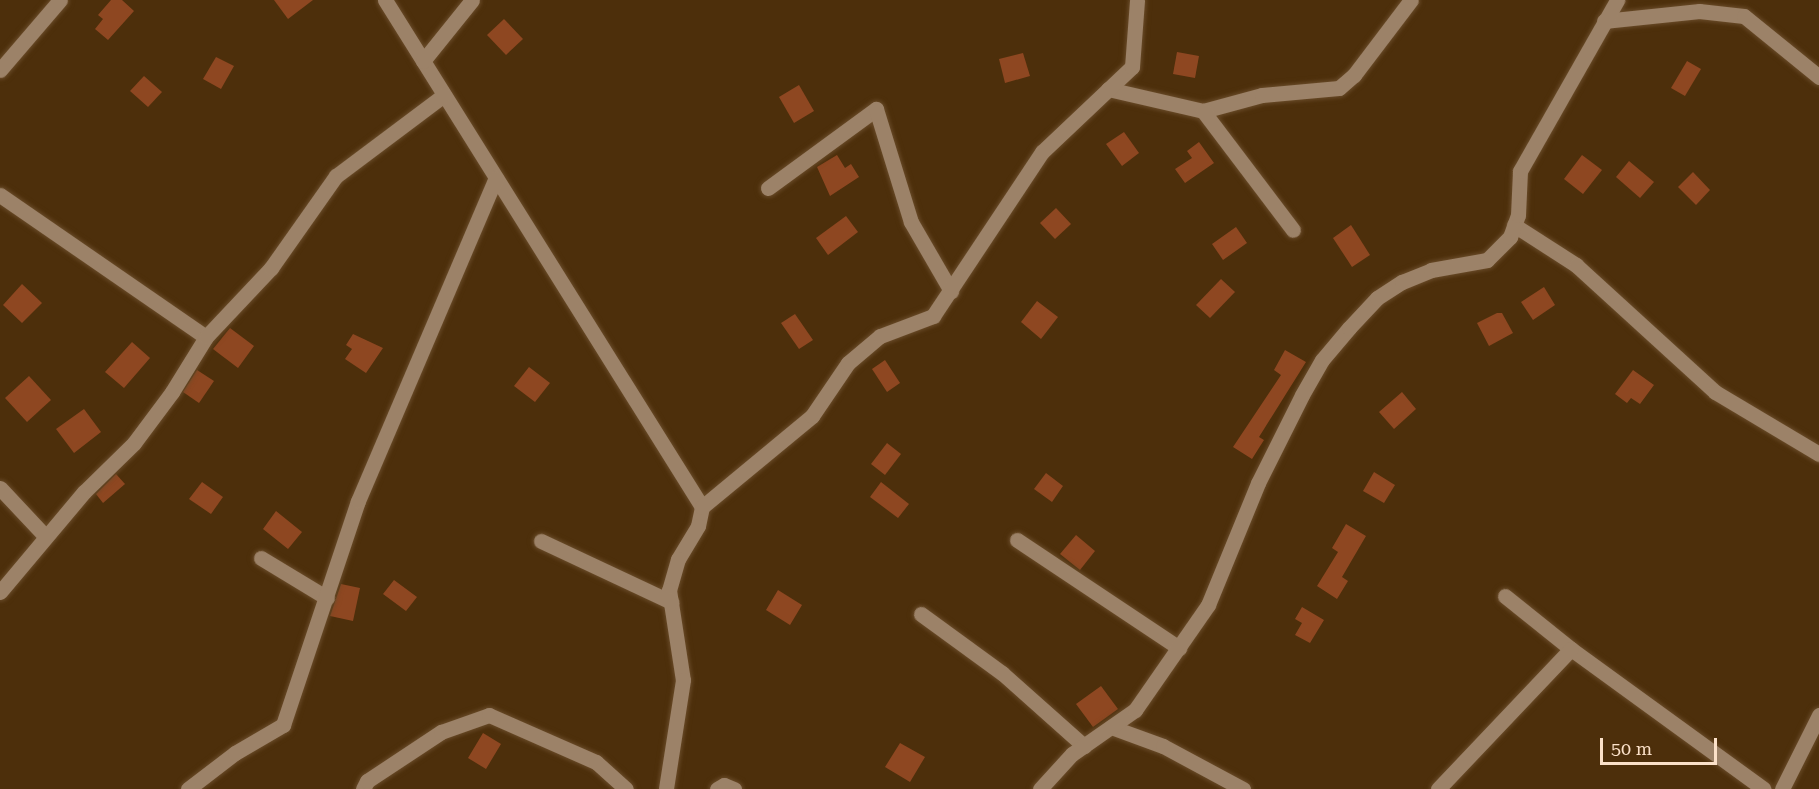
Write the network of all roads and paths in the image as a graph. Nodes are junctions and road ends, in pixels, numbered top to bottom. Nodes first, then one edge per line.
1 (384, 0) edge
2 (472, 0) edge
3 (1137, 0) edge
4 (1412, 0) edge
5 (1617, 0) edge
6 (53, 2) edge
7 (1605, 21) junction
8 (423, 61) junction
9 (0, 70) edge
10 (1819, 77) edge
11 (1108, 89) junction
12 (444, 95) junction
13 (1203, 111) junction
14 (496, 178) junction
15 (768, 188) dead end
16 (0, 195) edge
17 (1514, 225) junction
18 (1293, 230) dead end
19 (951, 291) junction
20 (206, 337) junction
21 (1819, 454) edge
22 (0, 488) edge
23 (702, 507) junction
24 (45, 536) junction
25 (1017, 540) dead end
26 (541, 541) dead end
27 (261, 558) dead end
28 (0, 592) edge
29 (1505, 596) dead end
30 (327, 598) junction
31 (671, 602) junction
32 (921, 614) dead end
33 (1179, 648) junction
34 (1571, 649) junction
35 (1819, 716) edge
36 (1111, 727) junction
37 (1084, 746) junction
38 (188, 789) edge
39 (363, 789) edge
40 (626, 789) edge
41 (666, 789) edge
42 (717, 789) edge
43 (734, 789) edge
44 (1040, 789) edge
45 (1243, 789) edge
46 (1438, 789) edge
47 (1764, 789) edge
48 (1782, 789) edge

1 - 8 street
2 - 8 street
3 - 11 street
4 - 13 street
5 - 7 street
6 - 9 street
7 - 10 street
7 - 17 street
8 - 12 street
11 - 13 street
11 - 19 street
12 - 14 street
12 - 20 street
13 - 18 street
14 - 23 street
14 - 30 street
15 - 19 street
16 - 20 street
17 - 21 street
17 - 33 street
19 - 23 street
20 - 24 street
22 - 24 street
23 - 31 street
24 - 28 street
25 - 33 street
26 - 31 street
27 - 30 street
29 - 34 street
30 - 38 street
31 - 41 street
32 - 37 street
33 - 36 street
34 - 46 street
34 - 47 street
35 - 48 street
36 - 37 street
36 - 45 street
37 - 44 street
39 - 40 street
42 - 43 street

